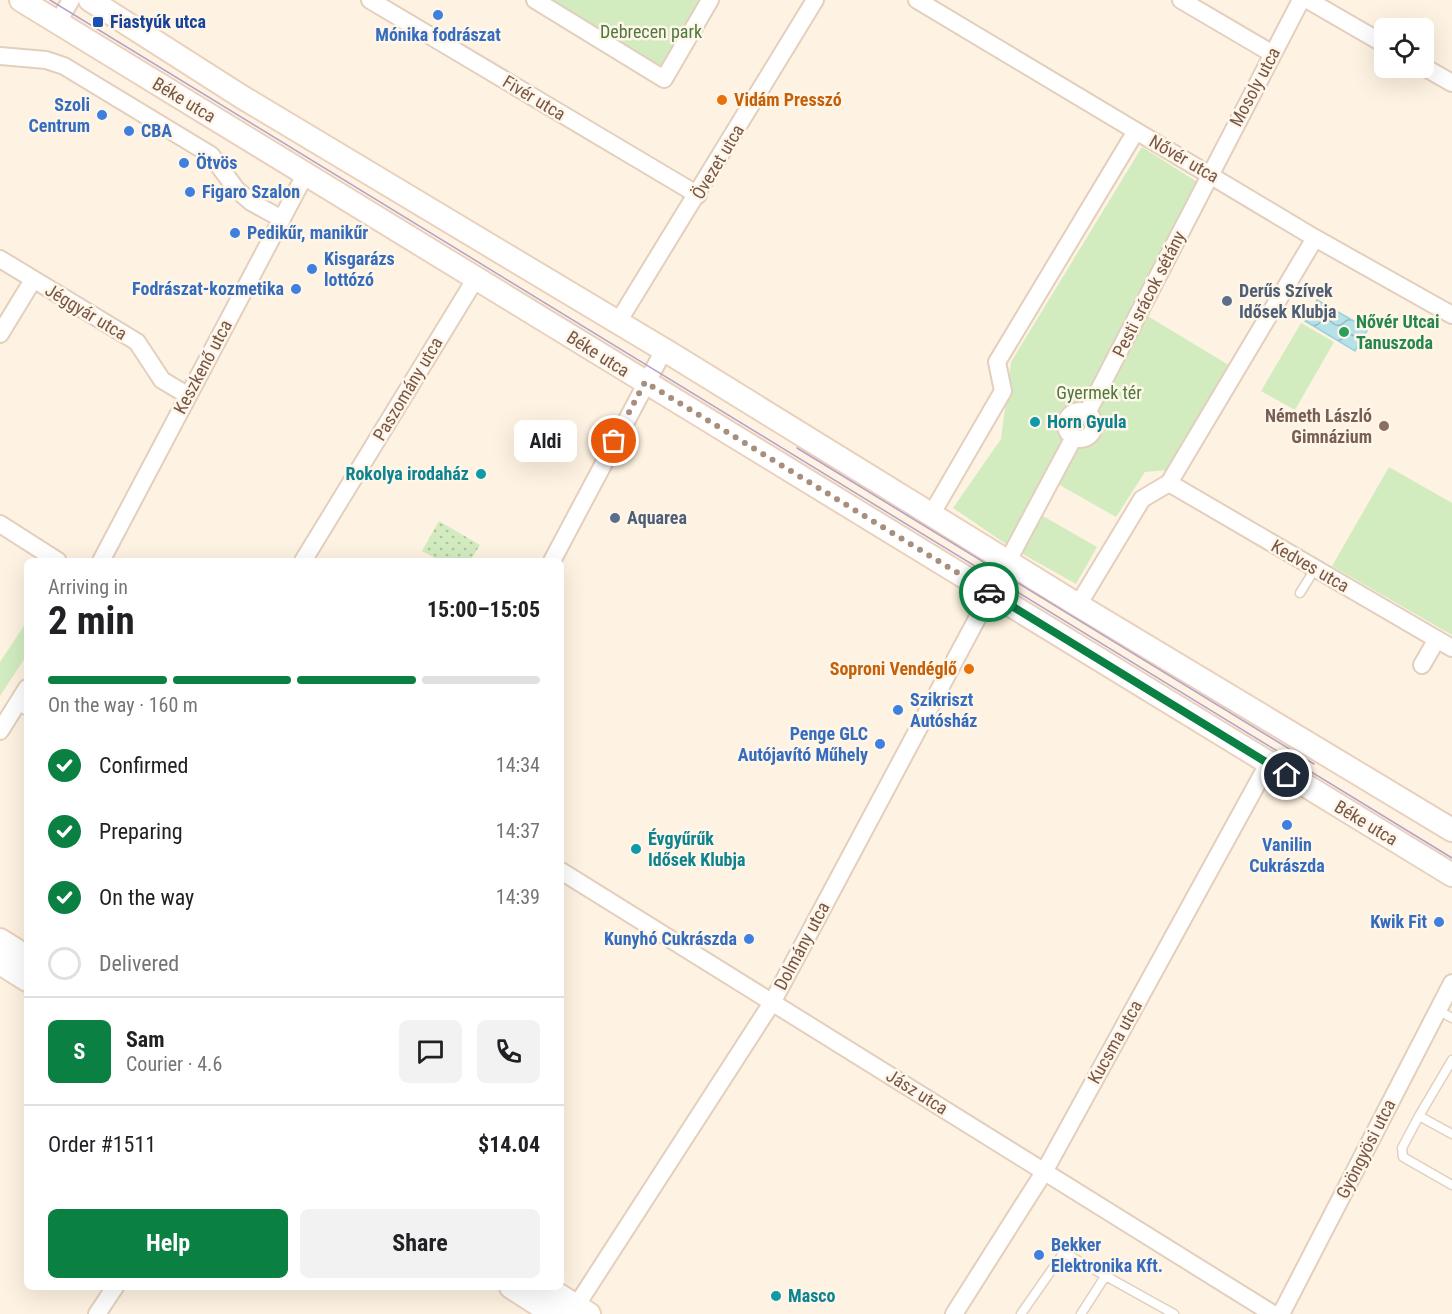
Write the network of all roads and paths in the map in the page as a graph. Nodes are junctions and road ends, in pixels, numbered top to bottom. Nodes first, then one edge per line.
1 (21, 0) edge
2 (71, 0) edge
3 (90, 0) edge
4 (370, 0) edge
5 (536, 0) edge
6 (710, 0) edge
7 (815, 0) edge
8 (917, 0) edge
9 (1181, 0) edge
10 (1300, 0) edge
11 (1308, 0) edge
12 (57, 22) junction
13 (1374, 38) edge
14 (1273, 54) junction
15 (0, 56) edge
16 (1434, 73) edge
17 (1452, 83) edge
18 (1136, 131) junction
19 (306, 173) junction
20 (1210, 174) junction
21 (698, 195) junction
22 (282, 219) junction
23 (1315, 238) junction
24 (0, 259) edge
25 (476, 278) junction
26 (33, 280) junction
27 (1452, 315) edge
28 (618, 322) junction
29 (0, 334) edge
30 (664, 350) junction
31 (645, 382) junction
32 (187, 395) junction
33 (1169, 483) junction
34 (932, 515) junction
35 (0, 524) edge
36 (53, 558) edge
37 (103, 558) edge
38 (305, 558) edge
39 (554, 558) edge
40 (1008, 562) junction
41 (1315, 569) junction
42 (990, 593) junction
43 (1300, 593) dead end
44 (1078, 605) junction
45 (1445, 644) edge
46 (1422, 665) dead end
47 (22, 708) edge
48 (0, 731) edge
49 (1268, 764) junction
50 (1452, 830) edge
51 (564, 873) edge
52 (1452, 876) edge
53 (0, 940) edge
54 (24, 955) edge
55 (0, 963) edge
56 (24, 978) edge
57 (1452, 983) edge
58 (773, 1001) junction
59 (1445, 1014) edge
60 (1452, 1060) edge
61 (1419, 1116) junction
62 (1452, 1134) edge
63 (1044, 1172) junction
64 (1452, 1185) edge
65 (1106, 1275) junction
66 (113, 1290) edge
67 (516, 1290) edge
68 (550, 1290) edge
69 (579, 1311) edge
70 (1158, 1311) edge
71 (956, 1313) edge
72 (97, 1314) edge
73 (553, 1314) edge
74 (1021, 1314) edge
75 (1081, 1314) edge
76 (1174, 1314) edge
77 (1273, 1314) edge
78 (1281, 1314) edge

1 - 12 main road, Béke utca
2 - 12 street
3 - 28 main road, Béke utca
4 - 21 street, Fivér utca
5 - 6 street
7 - 21 street, Övezet utca
8 - 18 street, Nővér utca
9 - 14 street
10 - 14 street, Mosoly utca
11 - 13 street
12 - 19 main road, Béke utca
14 - 20 street, Mosoly utca
15 - 22 street, Béke utca
16 - 17 street
18 - 20 street, Nővér utca
18 - 34 street
19 - 22 street, Keszkenő utca
19 - 25 main road, Béke utca
20 - 23 street, Nővér utca
20 - 40 street, Pesti srácok sétány
21 - 28 street, Övezet utca
22 - 32 street, Keszkenő utca
23 - 27 street, Nővér utca
23 - 33 street
24 - 26 street, Jéggyár utca
25 - 31 main road, Béke utca
25 - 38 street, Paszomány utca
26 - 29 street, Jéggyár utca
26 - 32 street, Jéggyár utca
28 - 30 main road, Béke utca
30 - 31 street
30 - 34 main road, Béke utca
31 - 39 street
31 - 42 main road, Béke utca
32 - 37 street, Keszkenő utca
33 - 41 street, Kedves utca
33 - 44 street
34 - 40 main road, Béke utca
35 - 36 street
40 - 42 street, Dolmány utca
40 - 44 main road, Béke utca
41 - 43 lane
41 - 45 street, Kedves utca
42 - 49 main road, Béke utca
42 - 58 street, Dolmány utca
44 - 50 main road, Béke utca
45 - 46 street
47 - 48 street
49 - 52 main road, Béke utca
49 - 63 street, Kucsma utca
51 - 58 street, Jász utca
53 - 54 main road
55 - 56 main road
57 - 59 street, Gyöngyösi utca
58 - 63 street, Jász utca
58 - 69 street, Dolmány utca
59 - 78 street, Gyöngyösi utca
60 - 61 lane
61 - 62 lane
61 - 64 lane
63 - 71 street, Kucsma utca
63 - 77 street, Jász utca
65 - 70 lane
65 - 74 lane
65 - 75 lane
66 - 72 street
67 - 73 main road
68 - 69 main road
70 - 76 lane

